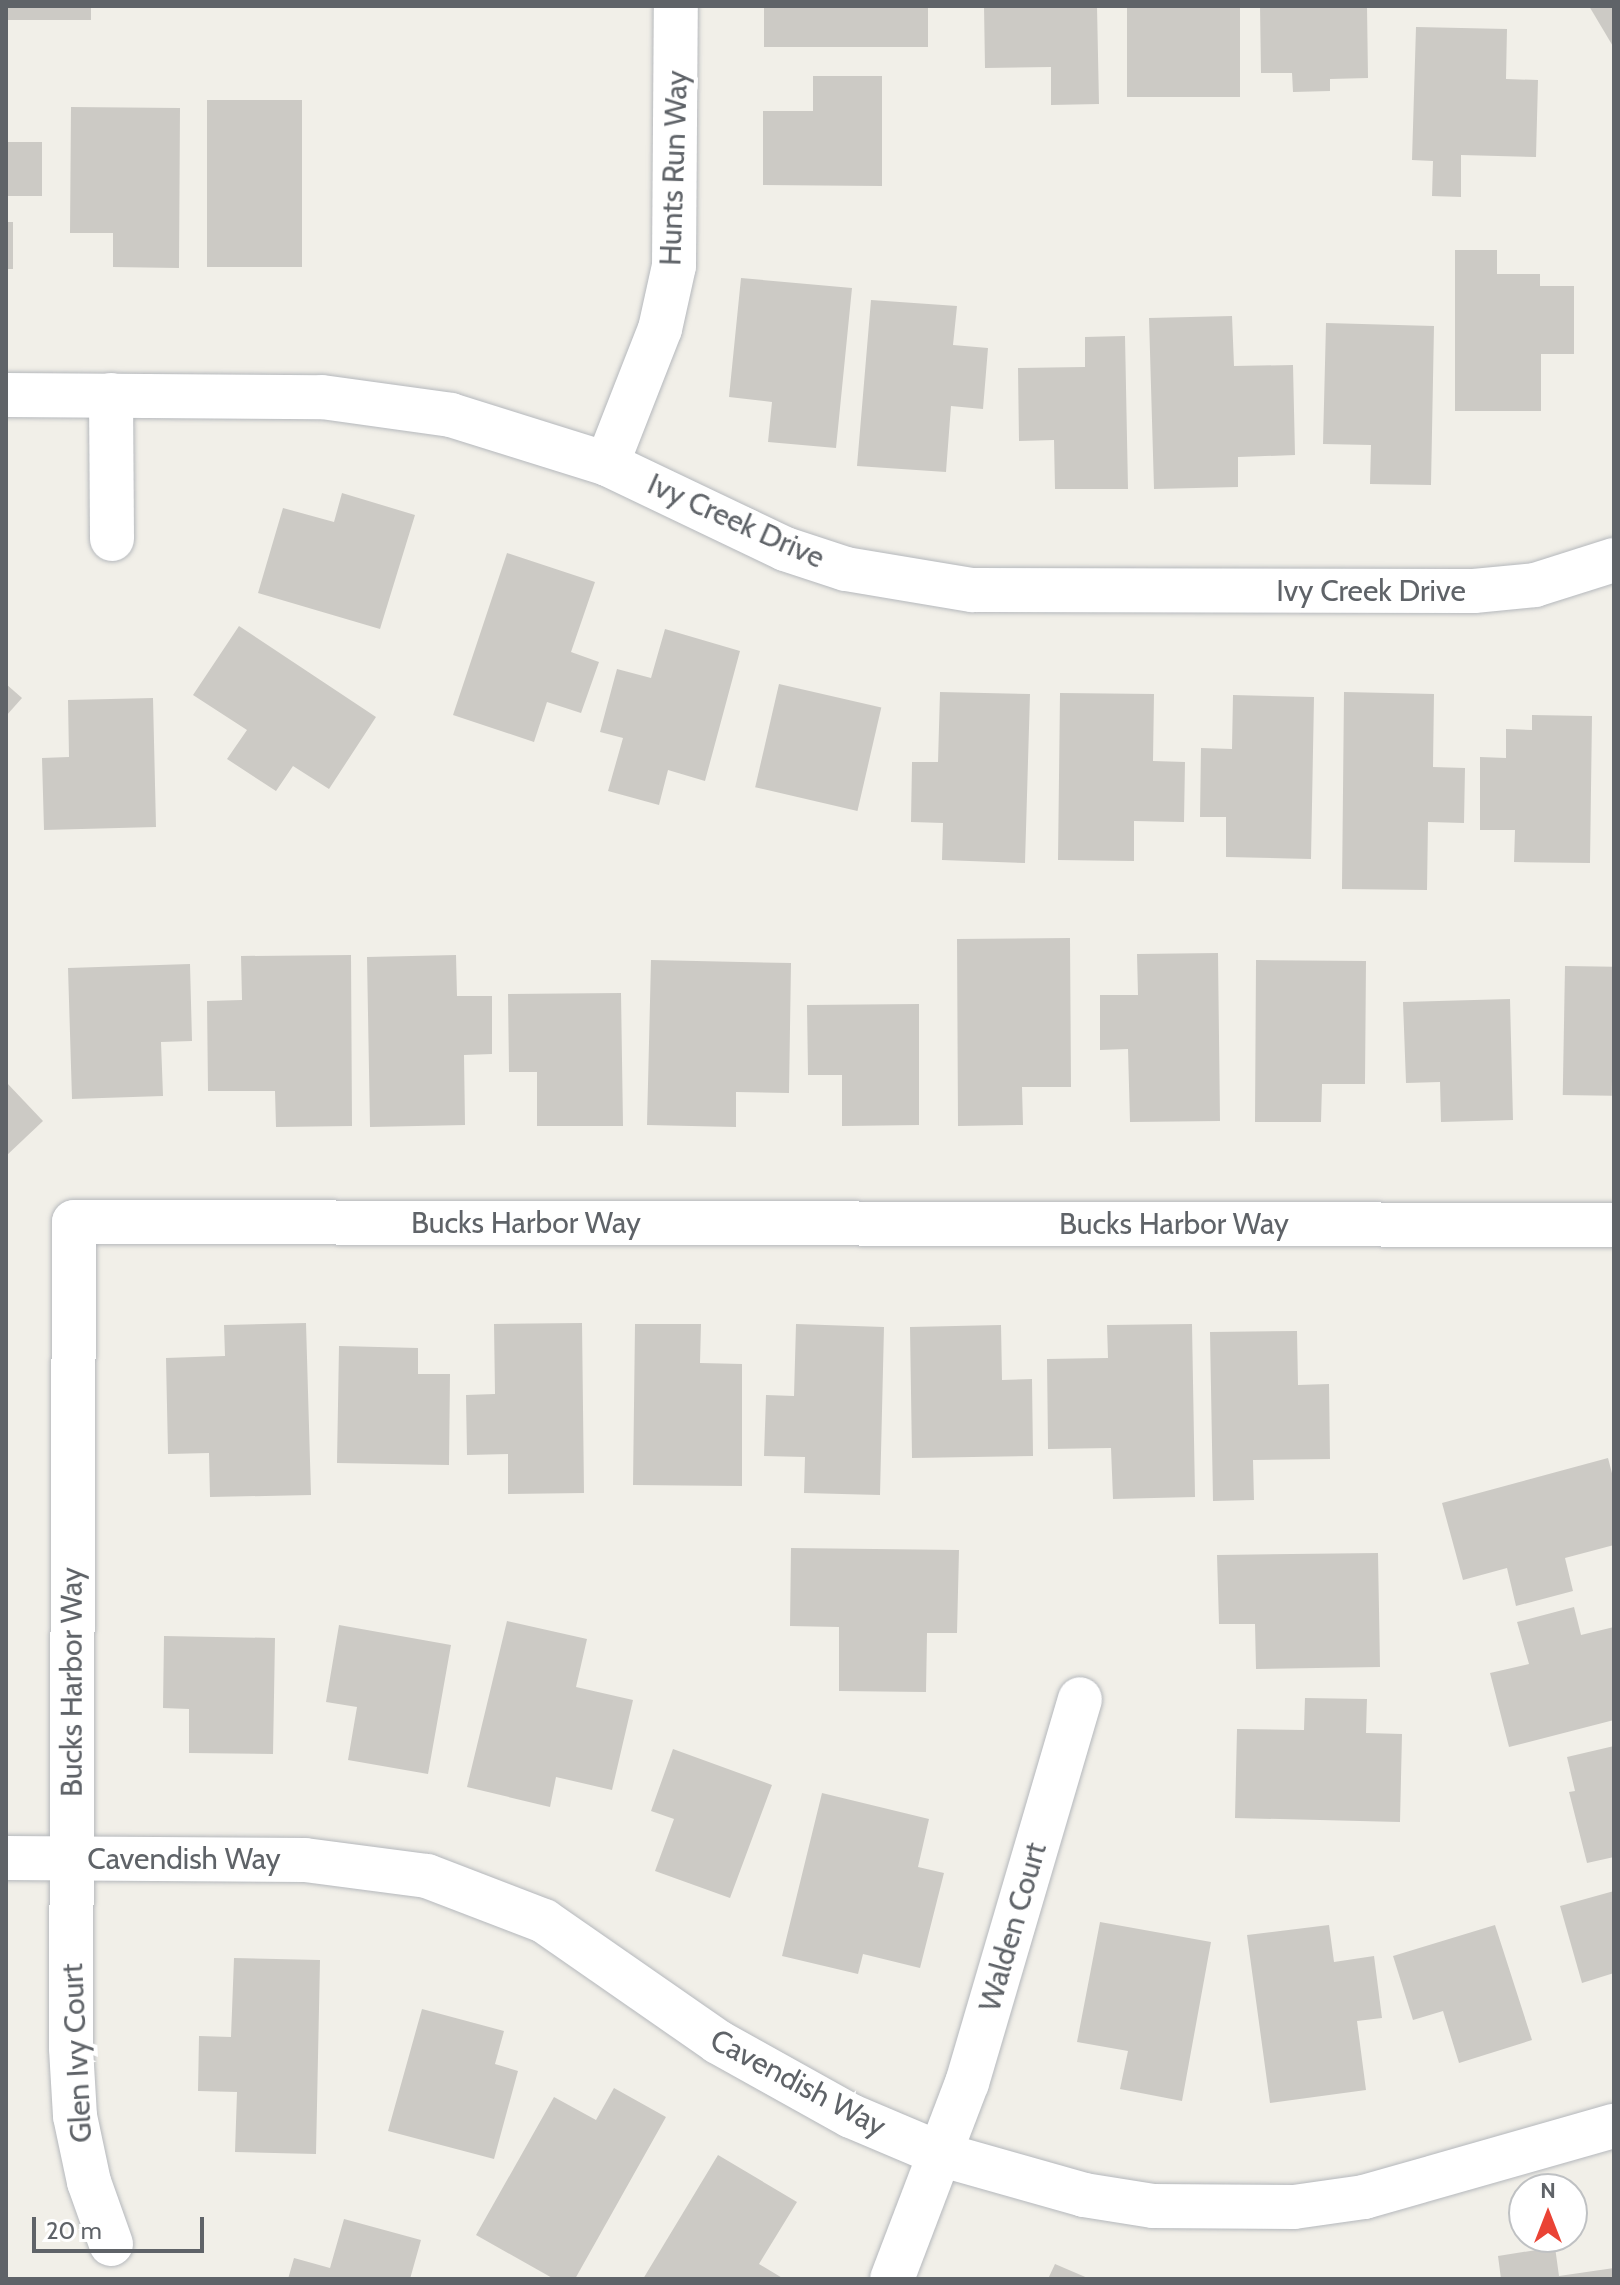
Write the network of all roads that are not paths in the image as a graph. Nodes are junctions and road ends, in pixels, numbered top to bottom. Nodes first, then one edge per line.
1 (676, 6) edge
2 (6, 395) edge
3 (111, 395) junction
4 (607, 464) junction
5 (112, 539) dead end
6 (1614, 560) edge
7 (1614, 1225) edge
8 (1080, 1699) dead end
9 (6, 1858) edge
10 (71, 1858) junction
11 (1614, 2126) edge
12 (943, 2155) junction
13 (111, 2244) dead end
14 (892, 2279) edge

1 - 4 street, Hunts Run Way
2 - 3 street, Ivy Creek Drive
3 - 4 street, Ivy Creek Drive
3 - 5 street
4 - 6 street, Ivy Creek Drive
7 - 10 street, Bucks Harbor Way
8 - 12 street, Walden Court
9 - 10 street, Cavendish Way
10 - 12 street, Cavendish Way
10 - 13 street, Glen Ivy Court
11 - 12 street, Cavendish Way
12 - 14 street, Walden Court

